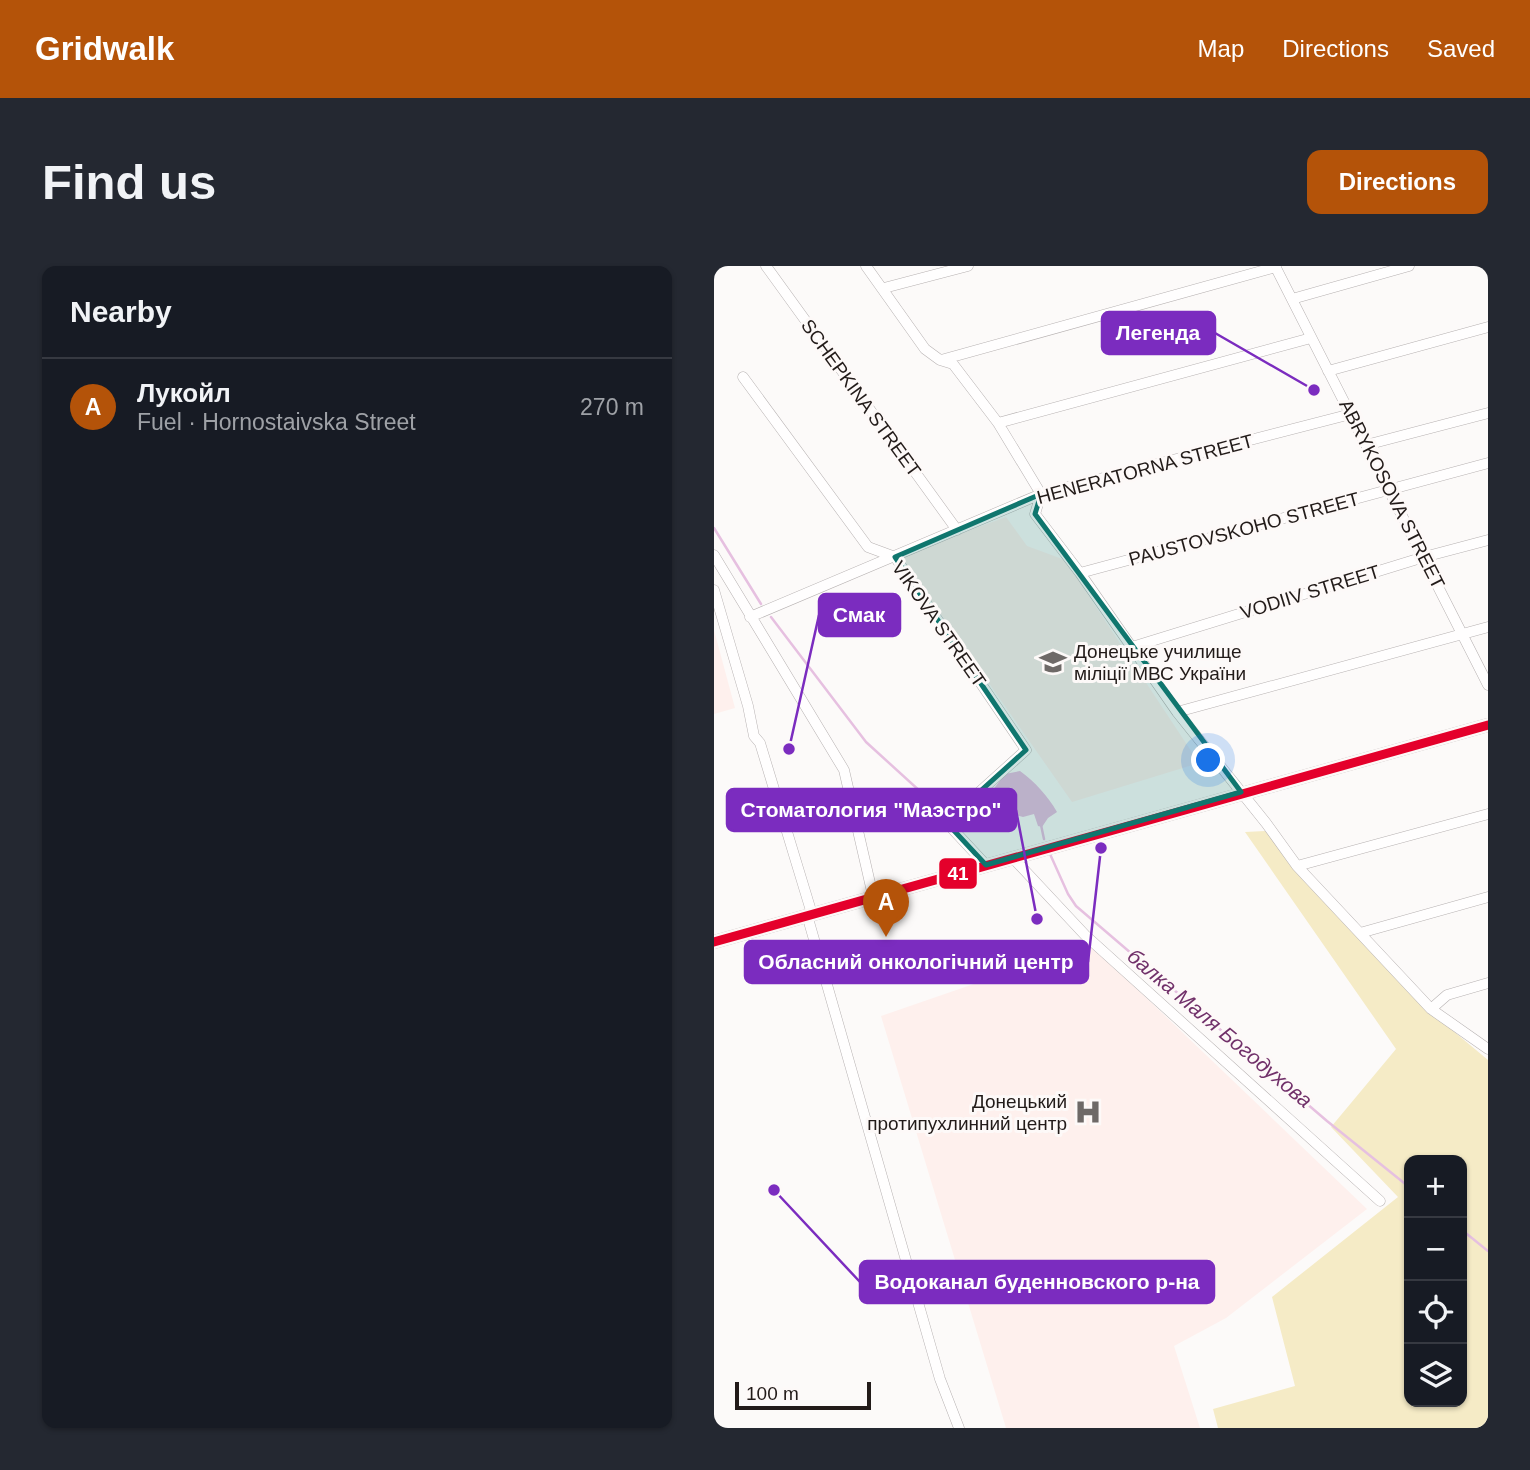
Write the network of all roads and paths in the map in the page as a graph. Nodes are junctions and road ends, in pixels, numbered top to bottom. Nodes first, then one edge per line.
1 (766, 266) edge
2 (866, 266) edge
3 (968, 266) edge
4 (1275, 266) edge
5 (1409, 266) edge
6 (884, 288) junction
7 (1292, 299) junction
8 (1488, 327) edge
9 (1311, 338) junction
10 (940, 360) junction
11 (1328, 372) junction
12 (743, 377) dead end
13 (1488, 413) edge
14 (1351, 414) junction
15 (998, 423) junction
16 (1366, 445) junction
17 (1488, 463) edge
18 (1389, 490) junction
19 (1041, 494) junction
20 (957, 530) junction
21 (1488, 540) edge
22 (714, 555) edge
23 (895, 556) junction
24 (1424, 557) junction
25 (1080, 573) junction
26 (714, 590) edge
27 (750, 617) junction
28 (1488, 627) edge
29 (1464, 634) junction
30 (1132, 647) junction
31 (1488, 685) edge
32 (1177, 712) junction
33 (1488, 724) edge
34 (1241, 792) junction
35 (1488, 814) edge
36 (1013, 858) junction
37 (986, 865) junction
38 (1297, 866) junction
39 (873, 896) junction
40 (1488, 897) edge
41 (809, 914) junction
42 (1360, 933) junction
43 (714, 942) edge
44 (1488, 983) edge
45 (1431, 1009) junction
46 (1488, 1049) edge
47 (1380, 1201) dead end
48 (959, 1428) edge

1 - 20 street, SCHEPKINA STREET
2 - 6 street
3 - 6 street
4 - 7 street, ABRYKOSOVA STREET
4 - 10 street
5 - 7 street
6 - 10 street
7 - 9 street, ABRYKOSOVA STREET
8 - 11 street
9 - 11 street, ABRYKOSOVA STREET
9 - 15 street
10 - 15 street
11 - 14 street, ABRYKOSOVA STREET
12 - 23 street, VIKOVA STREET
13 - 16 street
14 - 16 street, ABRYKOSOVA STREET
14 - 19 street, HENERATORNA STREET
15 - 19 street
16 - 18 street, ABRYKOSOVA STREET
17 - 18 street, PAUSTOVSKOHO STREET
18 - 24 street, ABRYKOSOVA STREET
18 - 25 street, PAUSTOVSKOHO STREET
19 - 20 street, HENERATORNA STREET
19 - 25 street
20 - 23 street, HENERATORNA STREET
21 - 24 street, VODIIV STREET
22 - 27 street
23 - 27 street, HENERATORNA STREET
23 - 37 street, VIKOVA STREET
24 - 29 street, ABRYKOSOVA STREET
24 - 30 street, VODIIV STREET
25 - 30 street
26 - 41 street
27 - 39 street
28 - 29 street
29 - 31 street, ABRYKOSOVA STREET
29 - 32 street
30 - 32 street
32 - 34 street
33 - 34 main road
34 - 36 main road
34 - 38 street
35 - 38 street
36 - 37 main road
36 - 47 street
37 - 39 main road
38 - 42 street
39 - 41 main road
40 - 42 street
41 - 43 main road
41 - 48 street
42 - 45 street
44 - 45 street
45 - 46 street

